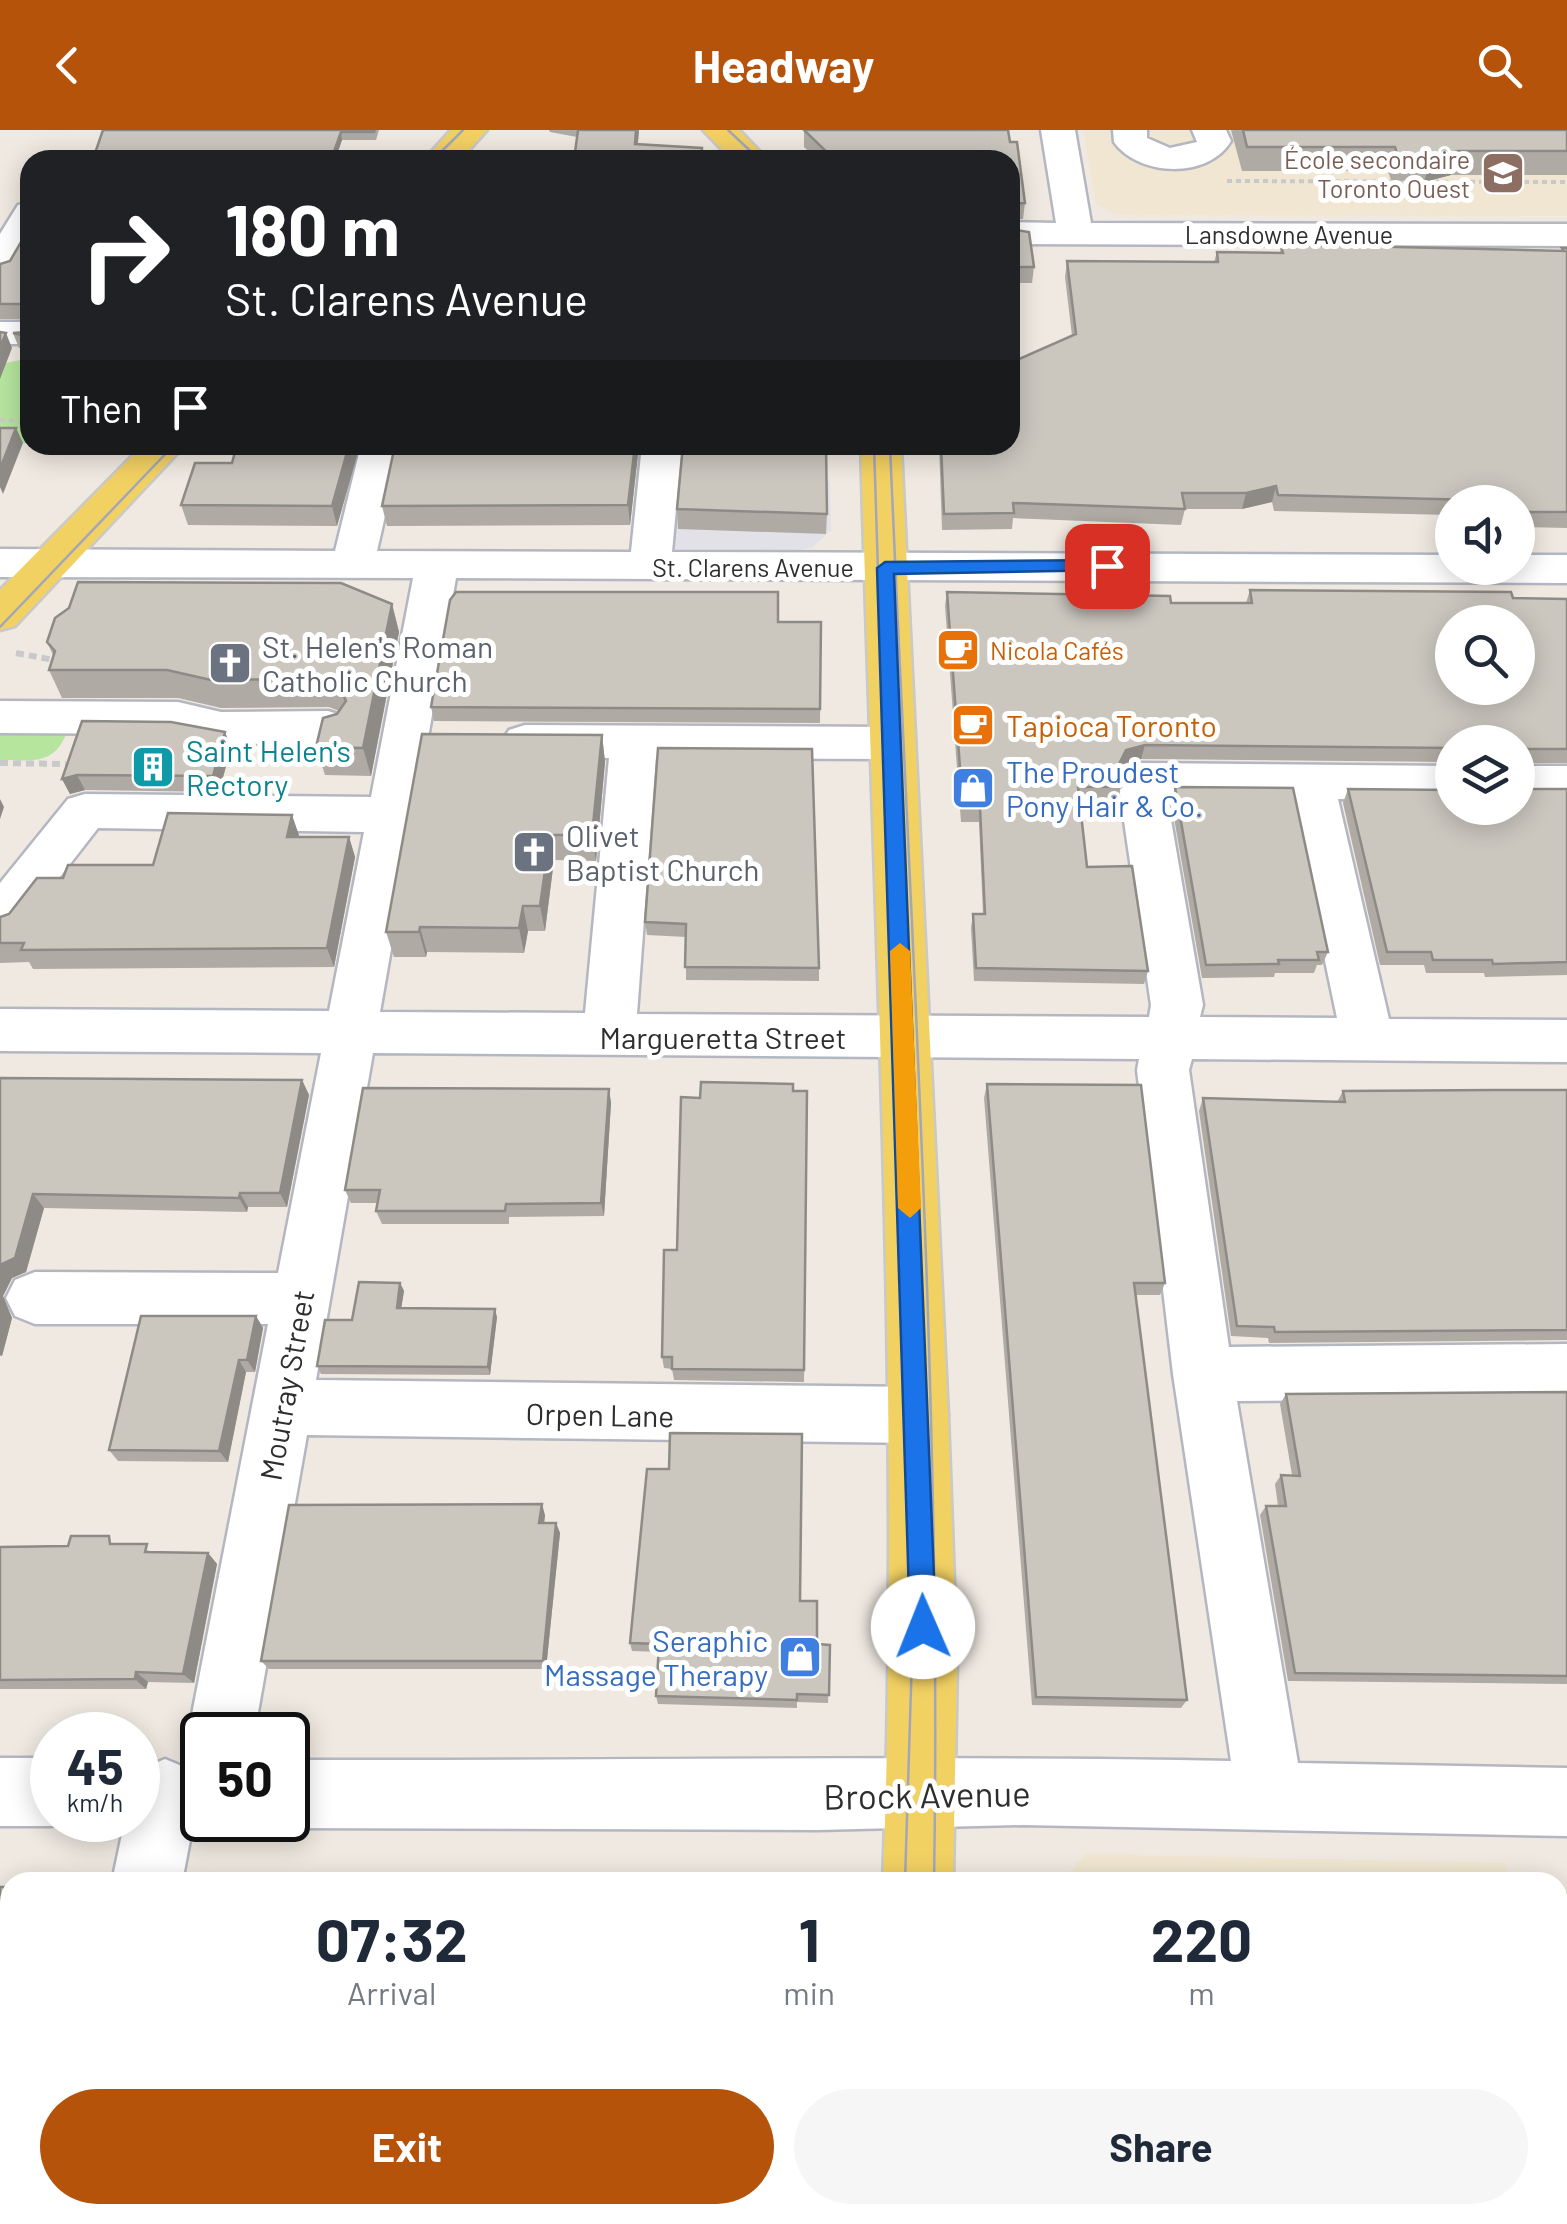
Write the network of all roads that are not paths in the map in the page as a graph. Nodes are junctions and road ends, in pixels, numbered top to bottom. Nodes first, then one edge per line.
1 (470, 130) edge
2 (721, 130) edge
3 (1058, 130) edge
4 (1130, 130) edge
5 (1209, 130) edge
6 (451, 150) edge
7 (742, 150) edge
8 (20, 229) edge
9 (1020, 233) edge
10 (1075, 233) junction
11 (1567, 234) edge
12 (0, 266) edge
13 (155, 455) edge
14 (380, 455) edge
15 (661, 455) edge
16 (881, 455) edge
17 (52, 562) junction
18 (0, 563) edge
19 (353, 565) junction
20 (437, 566) junction
21 (650, 567) junction
22 (885, 568) junction
23 (1567, 569) edge
24 (0, 616) edge
25 (0, 718) edge
26 (328, 727) edge
27 (272, 728) junction
28 (634, 741) junction
29 (441, 742) junction
30 (892, 742) junction
31 (1311, 782) junction
32 (1435, 783) edge
33 (1535, 783) edge
34 (1567, 783) edge
35 (251, 814) junction
36 (390, 815) junction
37 (0, 918) edge
38 (0, 1030) edge
39 (348, 1034) junction
40 (609, 1036) junction
41 (903, 1038) junction
42 (1368, 1040) junction
43 (1172, 1041) junction
44 (1567, 1041) edge
45 (35, 1298) dead end
46 (302, 1299) junction
47 (1567, 1372) edge
48 (1203, 1374) junction
49 (282, 1407) junction
50 (918, 1415) junction
51 (226, 1712) edge
52 (0, 1792) edge
53 (30, 1792) edge
54 (168, 1793) edge
55 (310, 1794) edge
56 (921, 1794) junction
57 (1270, 1797) junction
58 (1567, 1802) edge
59 (149, 1872) edge
60 (918, 1872) edge

1 - 6 main road
2 - 7 main road
3 - 10 street
4 - 5 street
8 - 12 street
9 - 10 street, Lansdowne Avenue
10 - 11 street, Lansdowne Avenue
13 - 17 main road
14 - 19 street
15 - 21 street
16 - 22 main road
17 - 18 street, St. Clarens Avenue
17 - 19 street, St. Clarens Avenue
17 - 24 main road
19 - 20 street, St. Clarens Avenue
20 - 21 street, St. Clarens Avenue
20 - 29 street, Moutray Street
21 - 22 street, St. Clarens Avenue
22 - 23 street, St. Clarens Avenue
22 - 30 main road
25 - 27 street
26 - 27 street
27 - 35 street
28 - 29 street
28 - 30 street
28 - 40 street
29 - 36 street, Moutray Street
30 - 41 main road
31 - 32 street
31 - 42 street
31 - 43 street
33 - 34 street
35 - 36 street
35 - 37 street
36 - 39 street, Moutray Street
38 - 39 street, Margueretta Street
39 - 40 street, Margueretta Street
39 - 46 street, Moutray Street
40 - 41 street, Margueretta Street
41 - 43 street, Margueretta Street
41 - 50 main road
42 - 43 street, Margueretta Street
42 - 44 street, Margueretta Street
43 - 48 street
45 - 46 street
46 - 49 street, Moutray Street
47 - 48 street
48 - 57 street
49 - 50 street, Orpen Lane
49 - 51 street, Moutray Street
50 - 56 main road
52 - 53 street
54 - 59 street
55 - 56 street, Brock Avenue
56 - 57 street, Brock Avenue
56 - 60 main road
57 - 58 street, Brock Avenue

